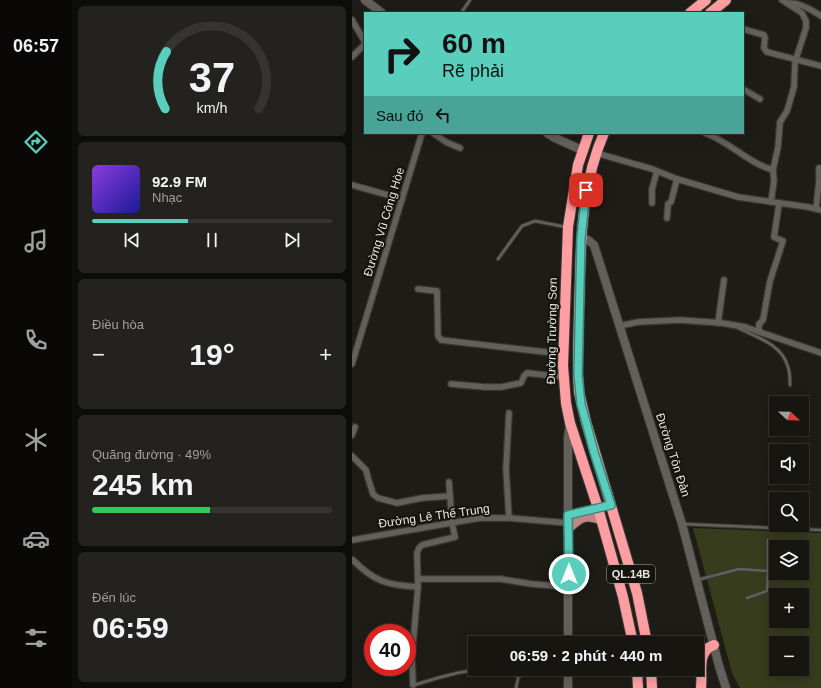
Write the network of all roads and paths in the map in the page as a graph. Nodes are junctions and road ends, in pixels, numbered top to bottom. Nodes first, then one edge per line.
1 (365, 0) edge
2 (470, 0) edge
3 (706, 0) edge
4 (726, 0) edge
5 (784, 2) edge
6 (381, 12) edge
7 (461, 12) edge
8 (691, 12) edge
9 (711, 12) edge
10 (821, 16) edge
11 (352, 20) edge
12 (744, 29) edge
13 (364, 41) edge
14 (364, 44) edge
15 (352, 57) edge
16 (796, 59) junction
17 (821, 66) edge
18 (744, 90) edge
19 (760, 99) dead end
20 (422, 134) edge
21 (435, 134) edge
22 (549, 134) edge
23 (589, 134) edge
24 (604, 134) edge
25 (707, 134) edge
26 (460, 148) dead end
27 (582, 150) junction
28 (596, 153) junction
29 (819, 168) dead end
30 (773, 170) junction
31 (657, 171) junction
32 (677, 178) junction
33 (352, 185) edge
34 (402, 199) junction
35 (771, 202) junction
36 (652, 203) dead end
37 (780, 204) junction
38 (818, 209) edge
39 (667, 218) dead end
40 (568, 227) junction
41 (581, 238) junction
42 (498, 259) dead end
43 (724, 280) dead end
44 (418, 289) dead end
45 (718, 323) junction
46 (732, 325) junction
47 (619, 326) junction
48 (759, 332) junction
49 (821, 353) edge
50 (563, 354) junction
51 (352, 364) edge
52 (563, 377) junction
53 (451, 384) dead end
54 (790, 385) dead end
55 (509, 413) dead end
56 (570, 423) junction
57 (355, 427) dead end
58 (352, 435) edge
59 (352, 456) edge
60 (449, 482) dead end
61 (450, 496) junction
62 (611, 505) junction
63 (598, 508) junction
64 (509, 518) junction
65 (601, 520) junction
66 (568, 522) junction
67 (452, 523) junction
68 (682, 524) junction
69 (821, 530) edge
70 (352, 540) edge
71 (768, 540) dead end
72 (352, 560) edge
73 (768, 571) junction
74 (418, 579) junction
75 (697, 580) junction
76 (418, 587) junction
77 (569, 587) junction
78 (747, 598) dead end
79 (568, 636) edge
80 (632, 636) edge
81 (646, 636) edge
82 (714, 645) junction
83 (468, 671) edge
84 (520, 676) edge
85 (568, 676) edge
86 (637, 676) edge
87 (651, 676) edge
88 (414, 685) joint
89 (516, 688) edge
90 (568, 688) edge
91 (638, 688) edge
92 (652, 688) edge
93 (702, 688) edge
94 (726, 688) edge

1 - 6 street
2 - 7 lane
3 - 8 highway
4 - 9 highway
5 - 10 street
5 - 16 street
11 - 13 street
12 - 16 street
14 - 15 street
16 - 17 street
16 - 30 street
18 - 19 street
20 - 34 street, Đường Vũ Công Hòe
21 - 26 street
22 - 27 street
23 - 27 highway, Đường Trường Sơn / QL.14B
24 - 28 highway, QL.14B
25 - 30 street
27 - 40 highway, Đường Trường Sơn / QL.14B
28 - 31 street
28 - 41 highway, QL.14B
29 - 38 street
30 - 35 street
31 - 32 street
31 - 36 street
32 - 35 street
32 - 39 street
33 - 34 street
34 - 51 street, Đường Vũ Công Hòe
35 - 37 street
37 - 38 street
37 - 48 street
40 - 42 lane
40 - 50 highway, Đường Trường Sơn / QL.14B
41 - 47 street, Đường Tôn Đản
41 - 62 highway, QL.14B
43 - 45 street
44 - 50 street
45 - 46 street
45 - 47 street
46 - 48 street
46 - 54 lane
47 - 68 street, Đường Tôn Đản
48 - 49 street
50 - 52 highway, Đường Trường Sơn / QL.14B
52 - 53 street
52 - 56 highway, Đường Trường Sơn / QL.14B
55 - 64 street
56 - 63 highway, Đường Trường Sơn / QL.14B
56 - 66 street
57 - 58 street
59 - 61 street
60 - 61 street
61 - 67 street
62 - 63 street, Đường Lê Thế Trung
62 - 81 highway, QL.14B
63 - 65 highway, Đường Trường Sơn / QL.14B
63 - 66 street, Đường Lê Thế Trung
64 - 66 street, Đường Lê Thế Trung
64 - 67 street, Đường Lê Thế Trung
65 - 66 main road
65 - 80 highway, Đường Trường Sơn / QL.14B
66 - 77 street
67 - 70 street, Đường Lê Thế Trung
67 - 74 street
68 - 69 lane
68 - 75 street, Đường Tôn Đản
71 - 73 lane
72 - 76 street
73 - 75 lane
73 - 78 lane
74 - 76 street
74 - 77 street
75 - 82 street, Đường Tôn Đản
76 - 88 street
77 - 79 street
82 - 93 highway
82 - 94 street, Đường Tôn Đản
83 - 88 lane
84 - 89 lane
85 - 90 street
86 - 91 highway
87 - 92 highway

